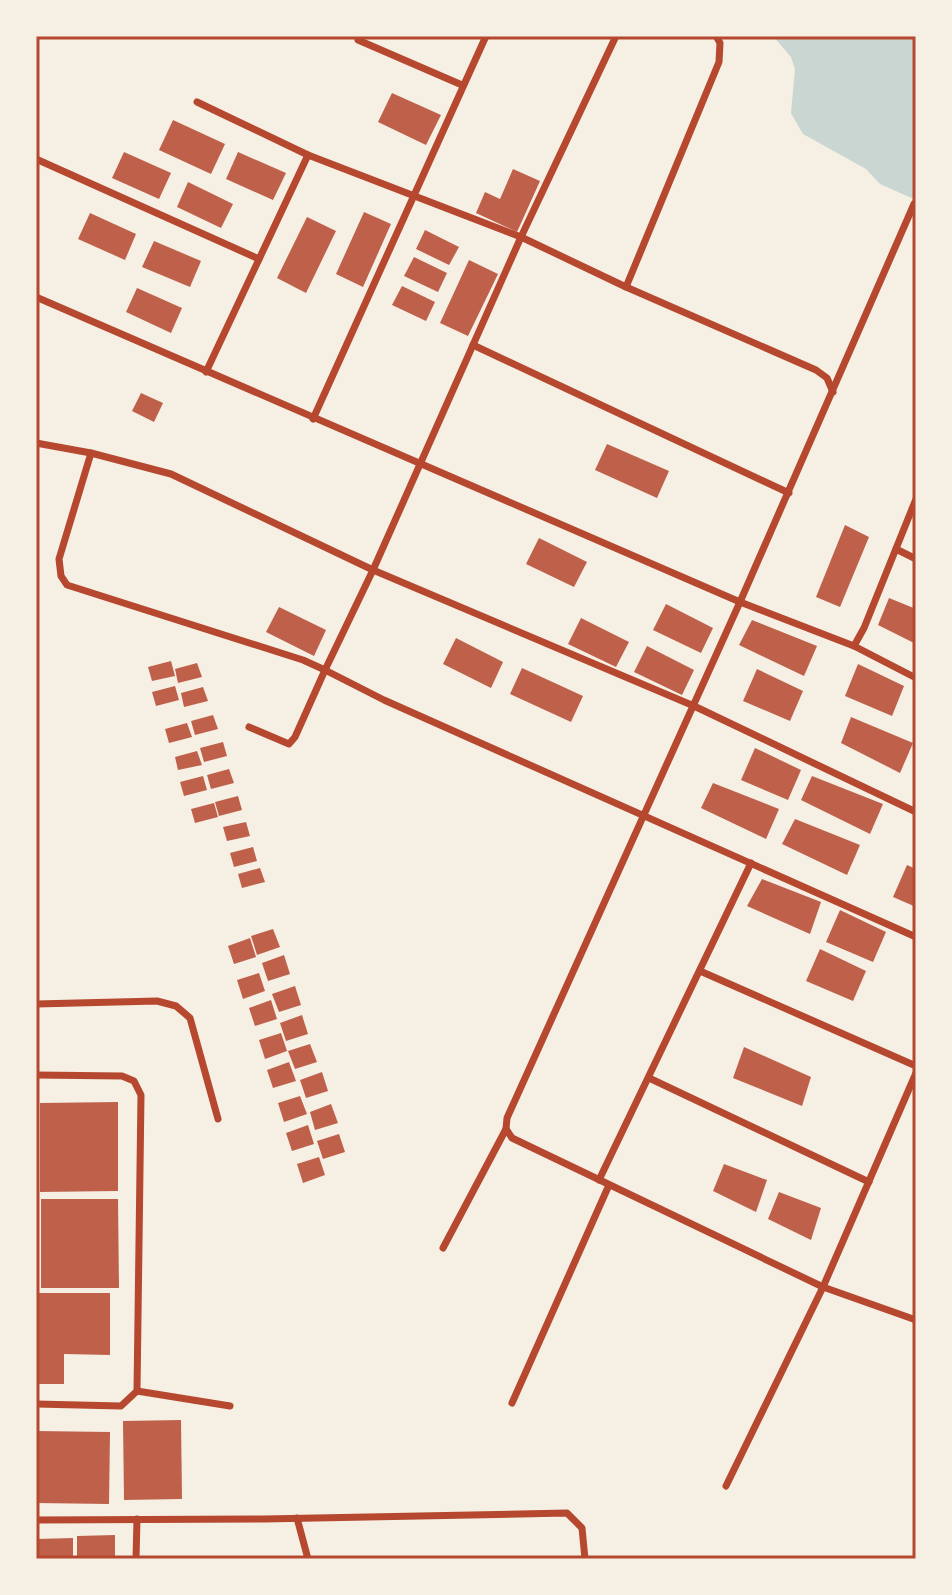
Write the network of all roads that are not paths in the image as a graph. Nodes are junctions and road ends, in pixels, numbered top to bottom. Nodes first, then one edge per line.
1 (486, 36) edge
2 (616, 36) edge
3 (716, 36) edge
4 (358, 40) dead end
5 (462, 85) junction
6 (197, 102) dead end
7 (308, 155) junction
8 (36, 159) edge
9 (414, 196) junction
10 (914, 204) edge
11 (521, 237) junction
12 (259, 259) junction
13 (626, 287) junction
14 (36, 297) edge
15 (473, 345) junction
16 (206, 372) junction
17 (833, 392) junction
18 (313, 419) junction
19 (36, 443) edge
20 (91, 453) junction
21 (419, 463) junction
22 (789, 493) junction
23 (916, 499) edge
24 (896, 549) junction
25 (916, 559) edge
26 (373, 570) junction
27 (740, 602) junction
28 (854, 646) junction
29 (325, 670) junction
30 (916, 678) edge
31 (694, 706) junction
32 (249, 727) dead end
33 (916, 812) edge
34 (645, 814) junction
35 (751, 863) junction
36 (916, 937) edge
37 (700, 971) junction
38 (36, 1004) edge
39 (916, 1066) edge
40 (916, 1073) edge
41 (36, 1075) edge
42 (649, 1078) junction
43 (218, 1119) dead end
44 (506, 1129) junction
45 (599, 1180) junction
46 (869, 1182) junction
47 (609, 1185) junction
48 (443, 1248) dead end
49 (823, 1287) junction
50 (916, 1320) edge
51 (137, 1391) junction
52 (512, 1403) dead end
53 (36, 1404) edge
54 (230, 1406) dead end
55 (726, 1486) dead end
56 (297, 1518) junction
57 (137, 1519) junction
58 (36, 1520) edge
59 (136, 1559) edge
60 (308, 1559) edge
61 (585, 1559) edge

1 - 5 street
2 - 11 street
3 - 13 street
4 - 5 street
5 - 9 street
6 - 7 street
7 - 9 street
7 - 12 street
8 - 12 street
9 - 11 street
9 - 18 street
10 - 17 street
11 - 13 street
11 - 15 street
12 - 16 street
13 - 17 street
14 - 16 street
15 - 21 street
15 - 22 street
16 - 18 street
17 - 22 street
18 - 21 street
19 - 20 street
20 - 26 street
20 - 29 street
21 - 26 street
21 - 27 street
22 - 27 street
23 - 24 street
24 - 25 street
24 - 28 street
26 - 29 street
26 - 31 street
27 - 28 street
27 - 31 street
28 - 30 street
29 - 32 street
29 - 34 street
31 - 33 street
31 - 34 street
34 - 35 street
34 - 44 street
35 - 36 street
35 - 37 street
37 - 39 street
37 - 42 street
38 - 43 street
40 - 46 street
41 - 51 street
42 - 45 street
42 - 46 street
44 - 45 street
44 - 48 street
45 - 47 street
46 - 49 street
47 - 49 street
47 - 52 street
49 - 50 street
49 - 55 street
51 - 53 street
51 - 54 street
56 - 57 street
56 - 60 street
56 - 61 street
57 - 58 street
57 - 59 street

